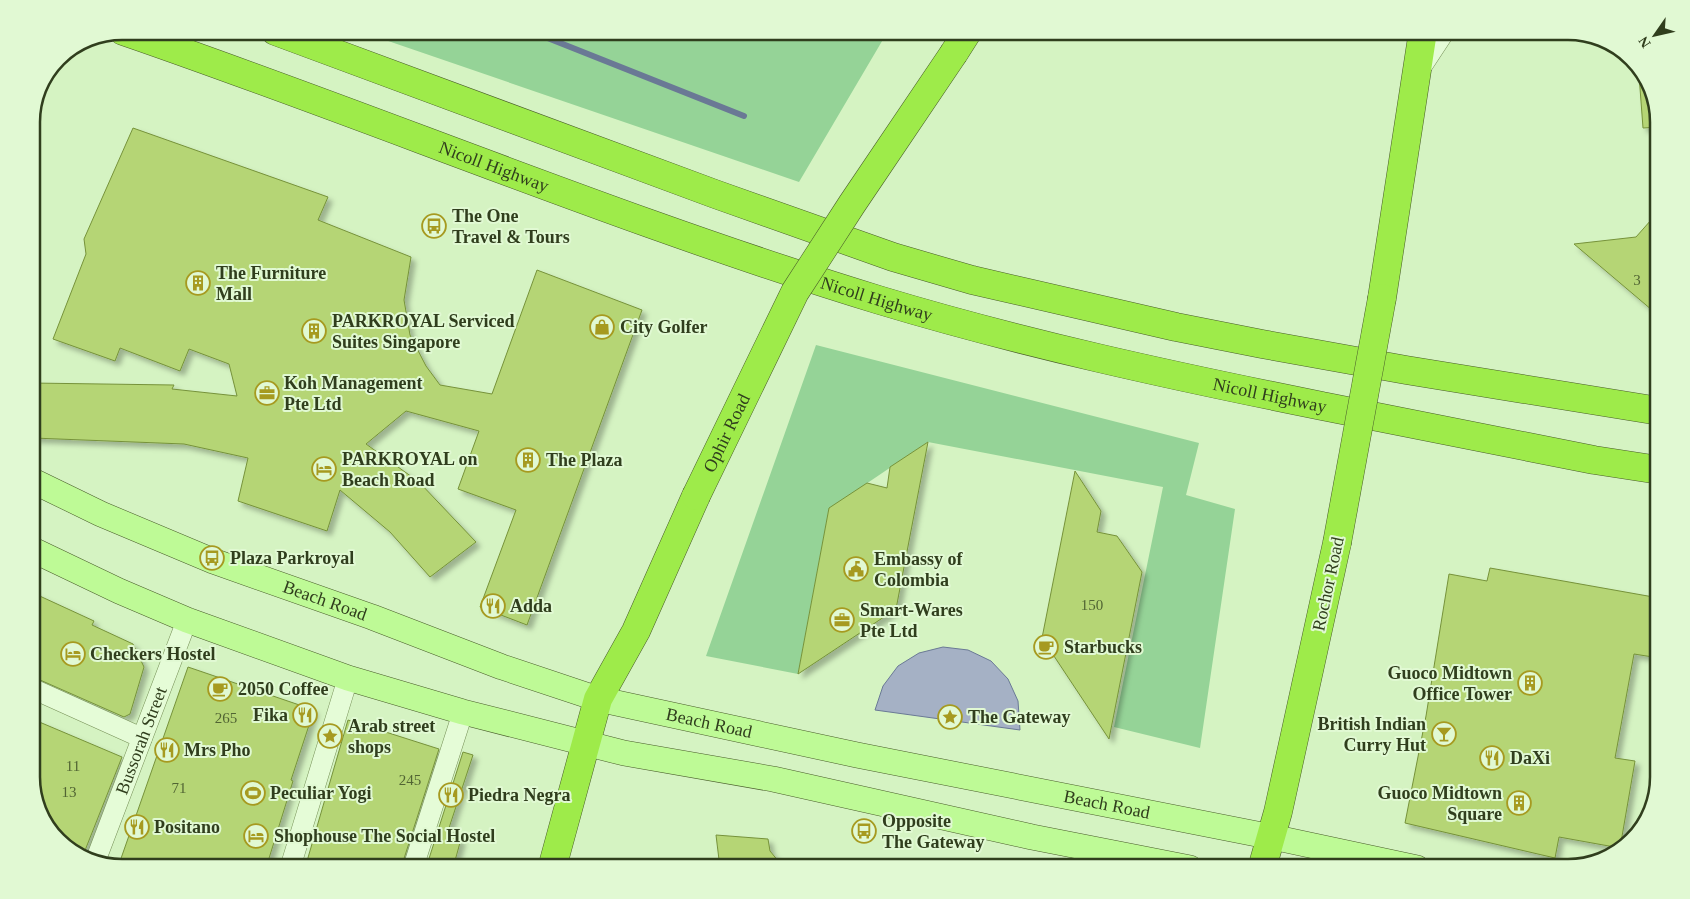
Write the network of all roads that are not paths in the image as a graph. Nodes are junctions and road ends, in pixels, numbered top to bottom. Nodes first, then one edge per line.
1 (149, 40) edge
2 (299, 40) edge
3 (1422, 40) edge
4 (1439, 40) edge
5 (961, 42) edge
6 (1418, 72) junction
7 (1650, 410) edge
8 (1650, 469) edge
9 (40, 484) edge
10 (40, 553) edge
11 (187, 620) junction
12 (348, 678) junction
13 (40, 692) edge
14 (598, 699) junction
15 (463, 712) junction
16 (142, 738) junction
17 (586, 744) junction
18 (1272, 837) junction
19 (98, 855) edge
20 (293, 859) edge
21 (416, 859) edge
22 (554, 859) edge
23 (1146, 859) edge
24 (1265, 859) edge
25 (1375, 859) edge

1 - 8 highway, Nicoll Highway
2 - 7 highway
3 - 6 highway, Rochor Road
4 - 6 street
5 - 14 highway, Ophir Road, bridge
6 - 18 highway, Rochor Road, bridge
9 - 14 main road, Beach Road
10 - 11 main road
11 - 12 main road
11 - 16 street, Bussorah Street
12 - 15 main road
12 - 20 street
13 - 16 street
14 - 17 highway, Ophir Road
14 - 18 main road, Beach Road
15 - 17 main road
15 - 21 street
16 - 19 street, Bussorah Street
17 - 22 highway, Ophir Road
17 - 23 main road
18 - 24 highway, Rochor Road
18 - 25 main road, Beach Road

